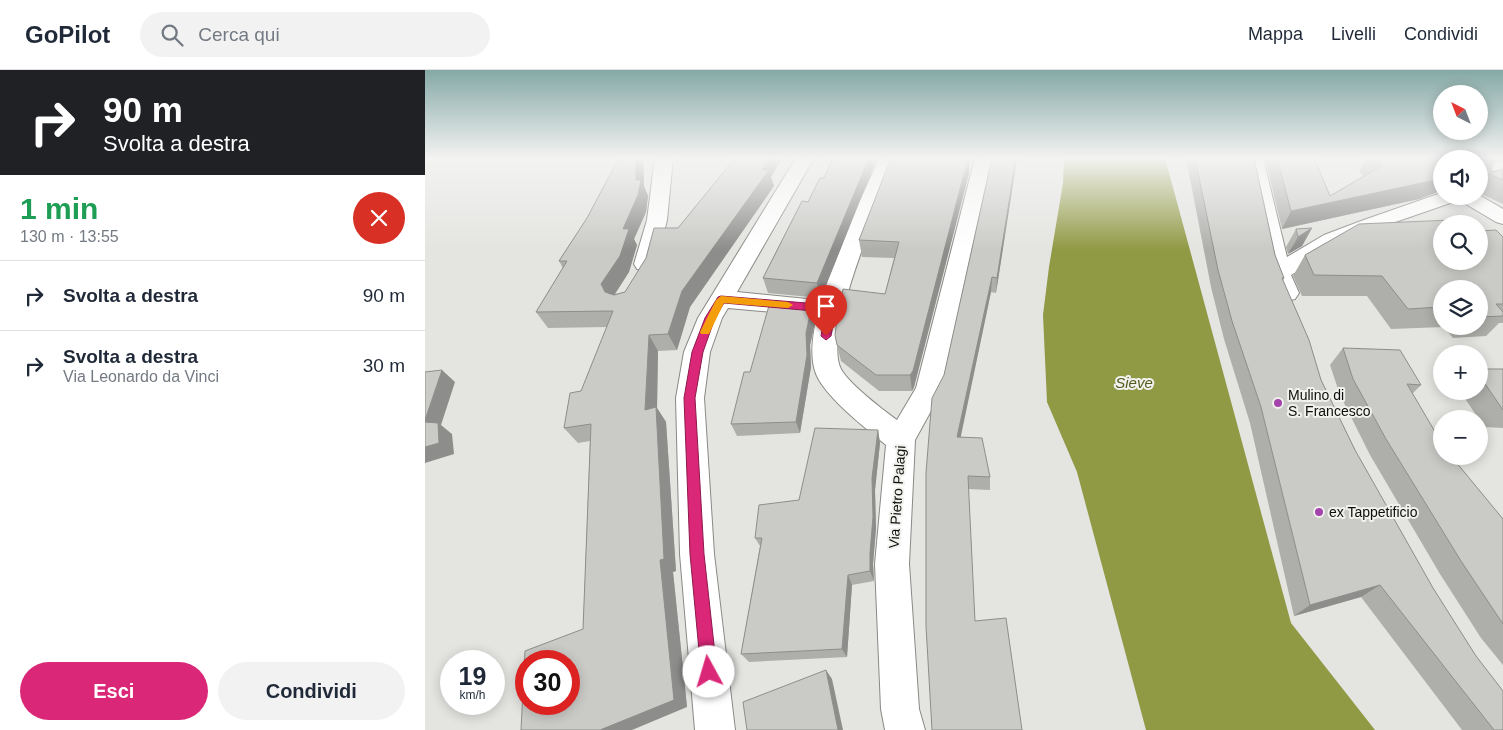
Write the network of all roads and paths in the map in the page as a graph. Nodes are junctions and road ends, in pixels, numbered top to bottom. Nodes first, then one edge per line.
1 (661, 189) edge
2 (787, 189) edge
3 (881, 189) edge
4 (971, 189) edge
5 (1261, 189) edge
6 (1433, 203) edge
7 (1481, 205) edge
8 (1495, 213) edge
9 (1503, 239) edge
10 (1279, 272) junction
11 (638, 280) edge
12 (721, 300) junction
13 (831, 309) junction
14 (1296, 314) edge
15 (901, 440) junction
16 (715, 730) edge
17 (905, 730) edge

1 - 11 street
2 - 12 street
3 - 13 street
4 - 15 street, Via Pietro Palagi
5 - 10 street
6 - 10 street
7 - 8 street
8 - 9 street
10 - 14 street
12 - 13 street
12 - 16 street
13 - 15 street
15 - 17 street, Via Pietro Palagi

